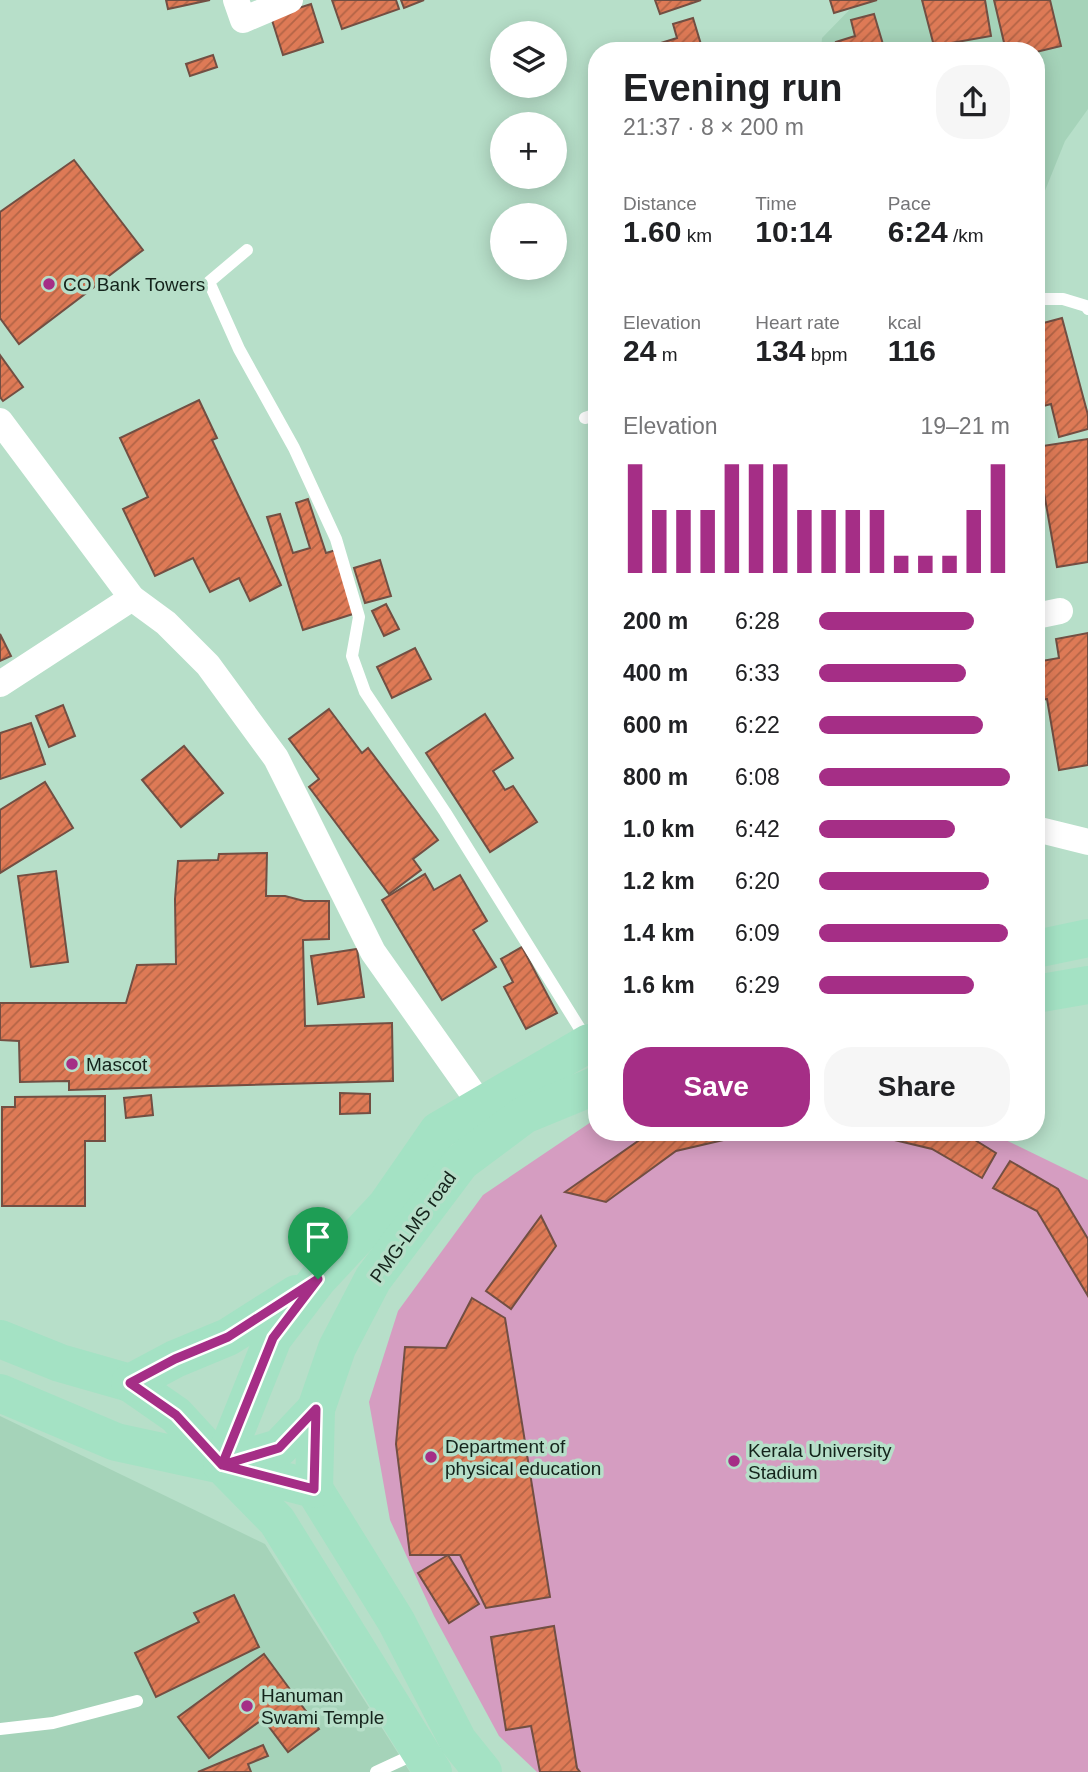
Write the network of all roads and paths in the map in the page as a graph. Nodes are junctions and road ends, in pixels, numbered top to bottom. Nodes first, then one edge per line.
1 (290, 0) edge
2 (239, 10) edge
3 (247, 250) dead end
4 (1045, 299) edge
5 (1088, 309) edge
6 (0, 421) edge
7 (132, 598) junction
8 (0, 684) edge
9 (1045, 831) edge
10 (1088, 842) edge
11 (1088, 938) edge
12 (1045, 947) edge
13 (1088, 985) edge
14 (1045, 992) edge
15 (588, 1034) edge
16 (588, 1045) edge
17 (588, 1089) edge
18 (481, 1105) junction
19 (318, 1279) junction
20 (0, 1339) edge
21 (130, 1383) junction
22 (0, 1393) edge
23 (316, 1409) junction
24 (222, 1465) junction
25 (314, 1489) junction
26 (137, 1701) dead end
27 (0, 1729) edge
28 (426, 1762) edge
29 (376, 1772) edge
30 (483, 1772) edge

1 - 2 street
3 - 15 lane
4 - 5 lane
6 - 7 street
7 - 8 street
7 - 18 street
9 - 10 street
11 - 12 main road
13 - 14 main road
16 - 18 main road, PMG-LMS road
17 - 23 main road, PMG-LMS road
18 - 19 main road, PMG-LMS road
19 - 21 main road
19 - 24 main road
20 - 21 main road
21 - 24 main road
22 - 24 main road
23 - 24 main road, PMG-LMS road
23 - 25 main road
24 - 25 main road
24 - 28 main road
25 - 30 main road
26 - 27 lane
28 - 29 lane

